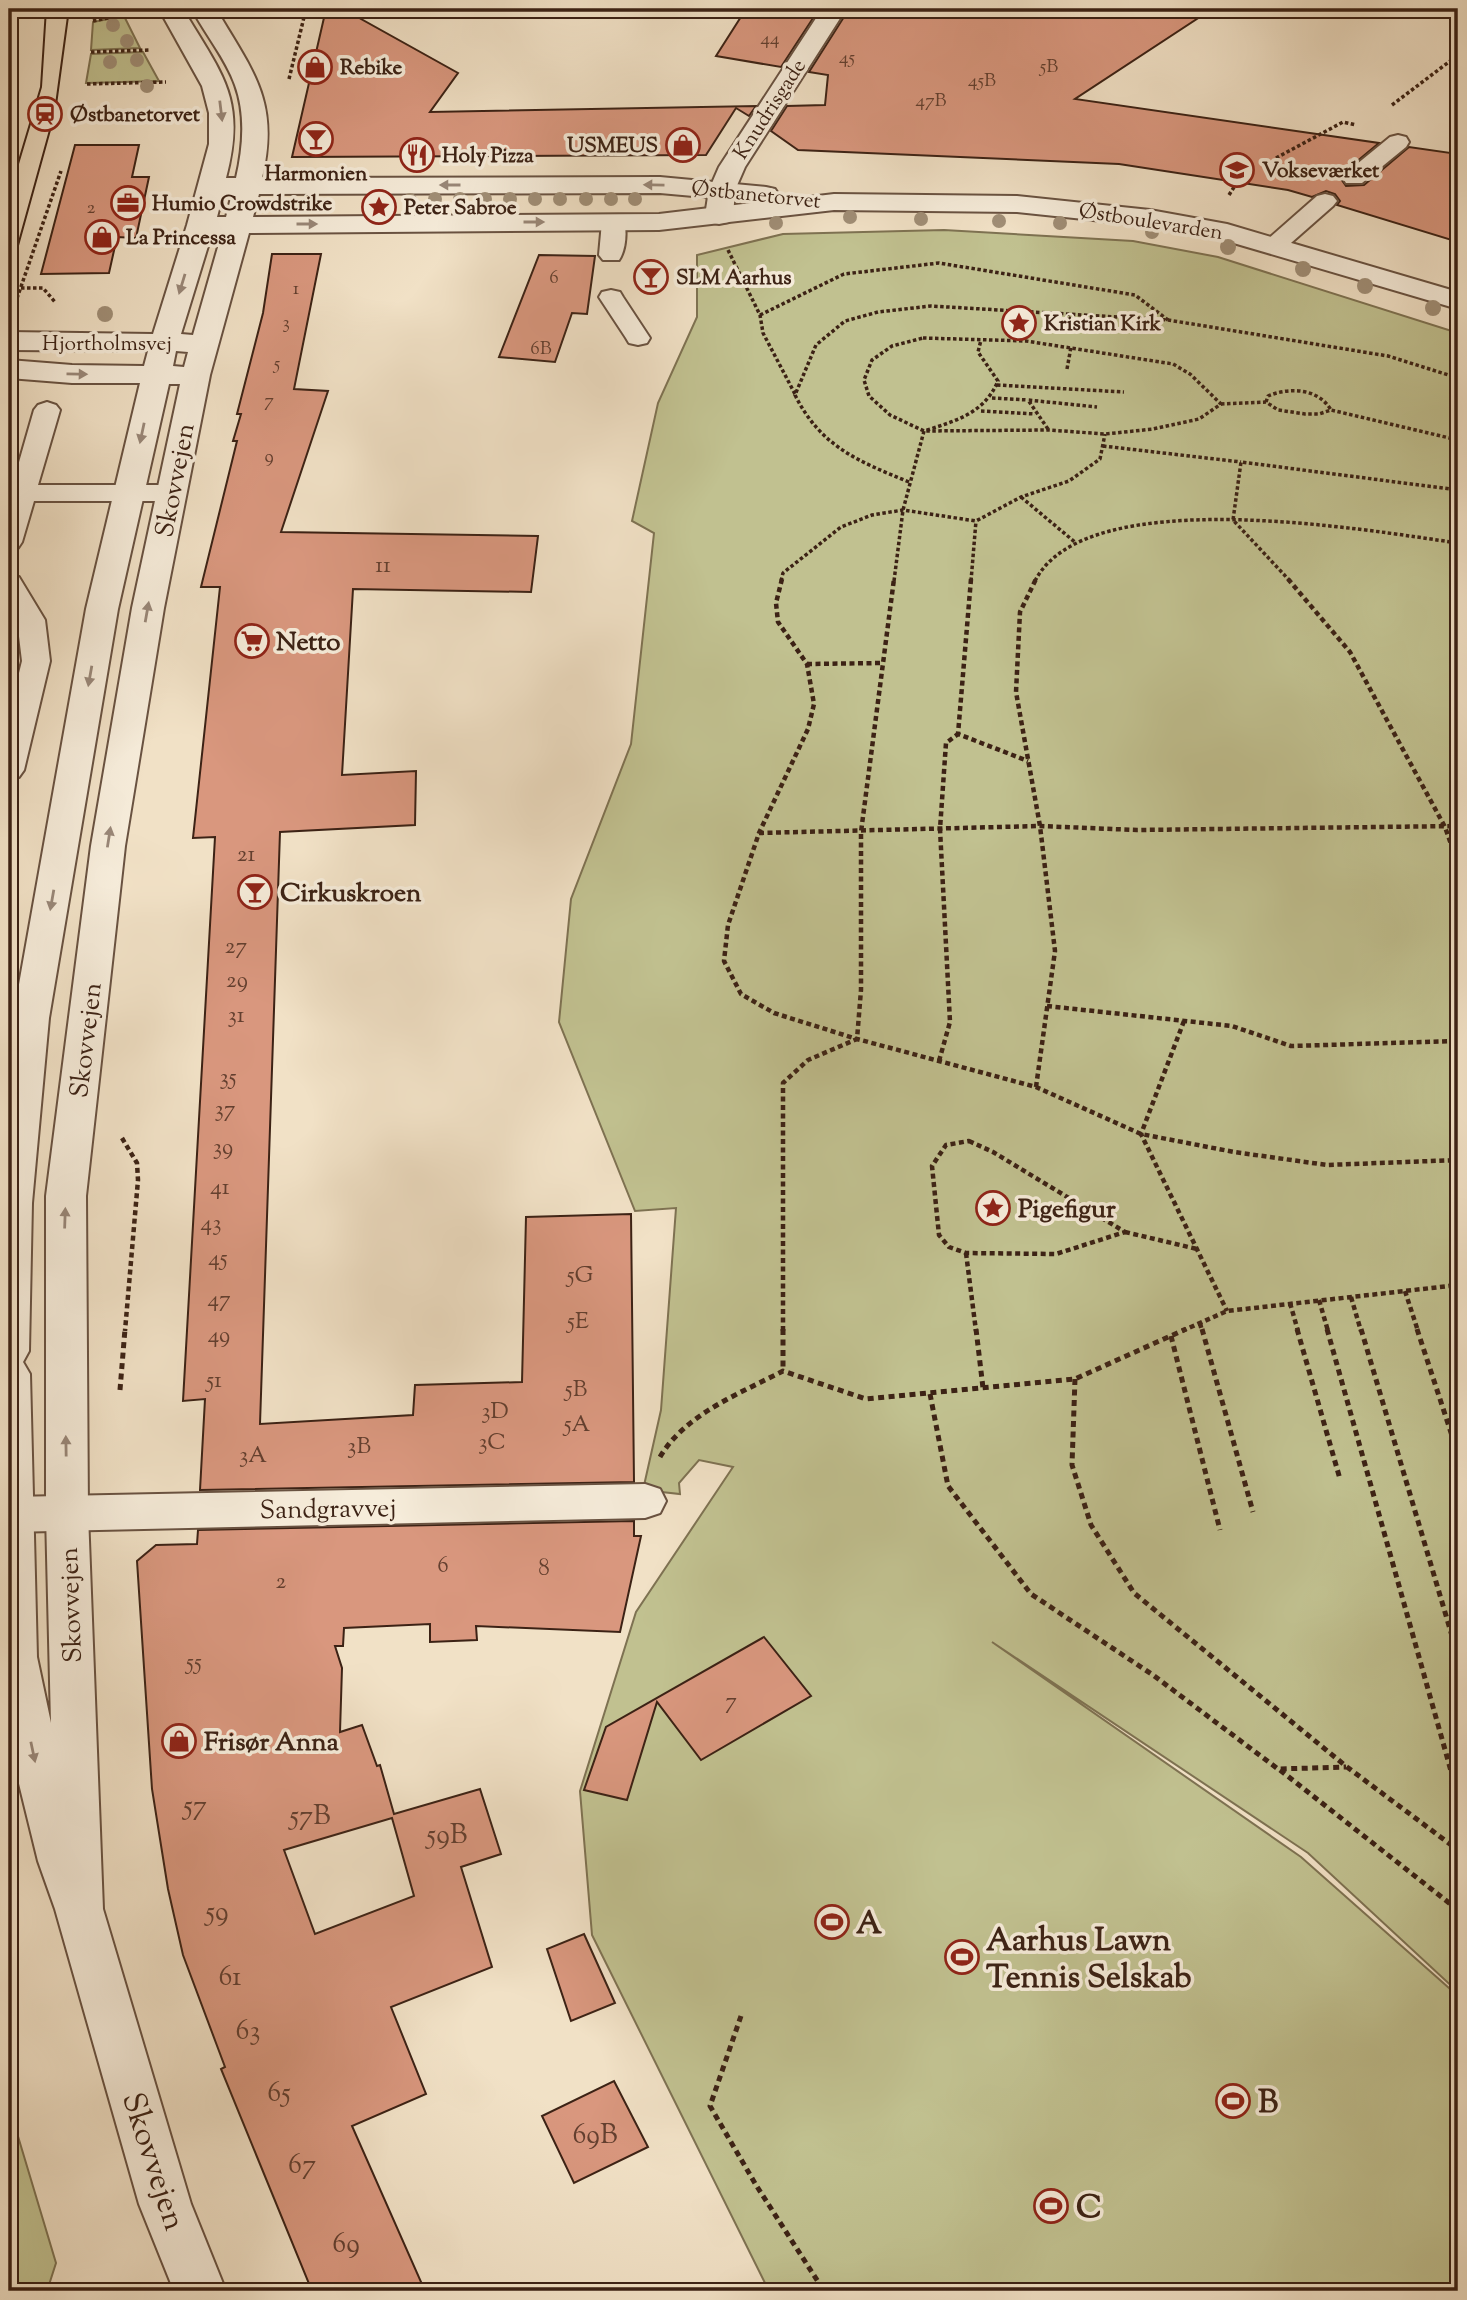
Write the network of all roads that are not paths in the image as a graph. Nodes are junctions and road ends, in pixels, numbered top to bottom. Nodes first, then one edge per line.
1 (171, 9) edge
2 (204, 9) edge
3 (834, 9) edge
4 (1398, 142) dead end
5 (1354, 178) dead end
6 (212, 186) junction
7 (248, 186) junction
8 (1325, 201) dead end
9 (834, 202) joint
10 (721, 203) junction
11 (614, 222) junction
12 (201, 225) junction
13 (238, 225) junction
14 (1275, 245) junction
15 (611, 256) dead end
16 (611, 297) dead end
17 (1458, 301) edge
18 (638, 338) dead end
19 (9, 341) edge
20 (164, 343) junction
21 (204, 344) junction
22 (9, 369) edge
23 (156, 374) junction
24 (196, 375) junction
25 (47, 410) dead end
26 (171, 492) junction
27 (23, 493) junction
28 (129, 493) junction
29 (9, 542) edge
30 (9, 583) edge
31 (9, 770) edge
32 (9, 1351) edge
33 (9, 1374) edge
34 (645, 1501) road end
35 (10, 1514) junction
36 (67, 1514) junction
37 (79, 1909) junction
38 (200, 2291) edge

1 -> 6 street, Skovvejen
2 - 7 street, Skovvejen
3 - 10 street, Knudrisgade
4 - 5 lane
6 - 7 street, Østbanetorvet
6 - 12 street, Skovvejen
10 -> 7 street, Østbanetorvet
7 - 13 street, Skovvejen
8 - 14 lane
9 - 10 street, Østbanetorvet
9 - 14 street, Østboulevarden
10 - 11 street, Østbanetorvet
13 -> 11 street, Østbanetorvet
11 - 15 lane
12 - 13 street, Østbanetorvet
12 -> 20 street, Skovvejen
13 - 21 street, Skovvejen
14 - 17 street, Østboulevarden
16 - 18 lane
19 - 20 street, Hjortholmsvej
20 - 21 street, Hjortholmsvej
20 - 23 street, Skovvejen
21 - 24 street, Skovvejen
22 -> 23 street, Hjortholmsvej
23 - 24 street, Hjortholmsvej
23 -> 28 street, Skovvejen
24 - 26 street, Skovvejen
25 - 27 lane
26 - 28 lane
36 -> 26 street, Skovvejen
27 - 28 lane
27 - 29 lane
28 -> 32 street, Skovvejen
30 - 31 lane
33 - 35 street, Skovvejen
34 - 36 street, Sandgravvej
35 - 36 street, Sandgravvej
35 -> 37 street, Skovvejen
36 - 37 street, Skovvejen
37 - 38 street, Skovvejen

